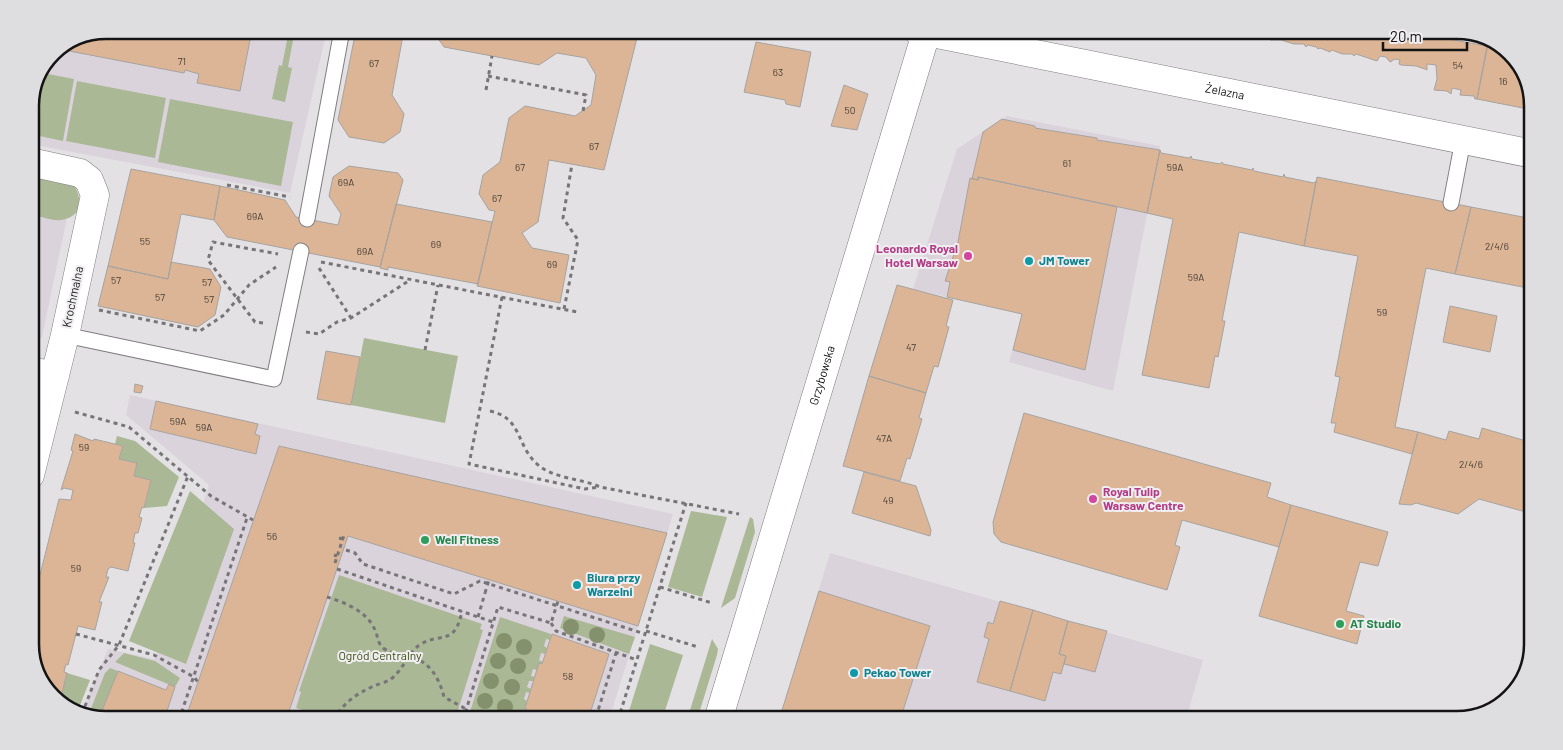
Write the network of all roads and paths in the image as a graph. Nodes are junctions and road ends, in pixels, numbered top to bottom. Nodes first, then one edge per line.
1 (340, 39) edge
2 (922, 39) edge
3 (964, 39) edge
4 (492, 56) dead end
5 (488, 76) junction
6 (486, 90) dead end
7 (583, 110) dead end
8 (1463, 140) junction
9 (1524, 152) edge
10 (39, 164) edge
11 (572, 164) dead end
12 (226, 185) dead end
13 (310, 201) junction
14 (1452, 203) dead end
15 (307, 219) dead end
16 (213, 242) dead end
17 (297, 256) junction
18 (438, 285) junction
19 (502, 298) junction
20 (97, 310) dead end
21 (564, 310) junction
22 (577, 312) dead end
23 (351, 318) dead end
24 (65, 335) junction
25 (425, 350) dead end
26 (42, 374) edge
27 (39, 399) edge
28 (69, 411) dead end
29 (490, 411) dead end
30 (188, 476) junction
31 (600, 487) junction
32 (686, 503) junction
33 (739, 514) dead end
34 (248, 518) junction
35 (253, 520) dead end
36 (344, 535) dead end
37 (346, 550) dead end
38 (335, 563) dead end
39 (337, 568) dead end
40 (489, 580) dead end
41 (660, 587) junction
42 (327, 597) dead end
43 (712, 603) dead end
44 (558, 604) junction
45 (462, 611) junction
46 (478, 616) junction
47 (493, 622) junction
48 (551, 624) junction
49 (645, 633) junction
50 (76, 634) dead end
51 (119, 645) junction
52 (698, 648) dead end
53 (616, 653) junction
54 (410, 656) junction
55 (637, 660) junction
56 (194, 677) junction
57 (198, 682) dead end
58 (85, 707) edge
59 (466, 709) joint
60 (182, 711) edge
61 (340, 711) edge
62 (598, 711) edge
63 (621, 711) edge
64 (721, 711) edge

1 - 13 lane
2 - 64 street, Grzybowska
3 - 8 street, Żelazna
4 - 5 path
5 - 6 path
5 - 7 path
8 - 9 street, Żelazna
8 - 14 lane
10 - 24 street, Krochmalna
11 - 21 path
12 - 13 path
13 - 15 lane
16 - 17 path
17 - 20 path
17 - 24 lane
18 - 19 path
18 - 23 path
18 - 25 path
19 - 21 path
19 - 31 path
21 - 22 path
24 - 26 street, Krochmalna
26 - 27 street, Krochmalna
28 - 30 path
29 - 31 path
30 - 34 path
30 - 51 path
31 - 32 path
32 - 33 path
32 - 41 path
34 - 35 path
34 - 56 path
36 - 38 path, bridge
37 - 44 path
39 - 45 path
40 - 46 path, bridge
41 - 43 path
41 - 49 path
42 - 54 path
44 - 48 path
44 - 49 path
45 - 46 path
45 - 54 path
46 - 47 path
47 - 48 path
47 - 59 path
48 - 53 path
49 - 52 path
49 - 55 path
50 - 51 path
51 - 56 path
51 - 58 path
53 - 55 path
53 - 62 path
54 - 59 path
54 - 61 path
55 - 63 path
56 - 57 path
56 - 60 path

